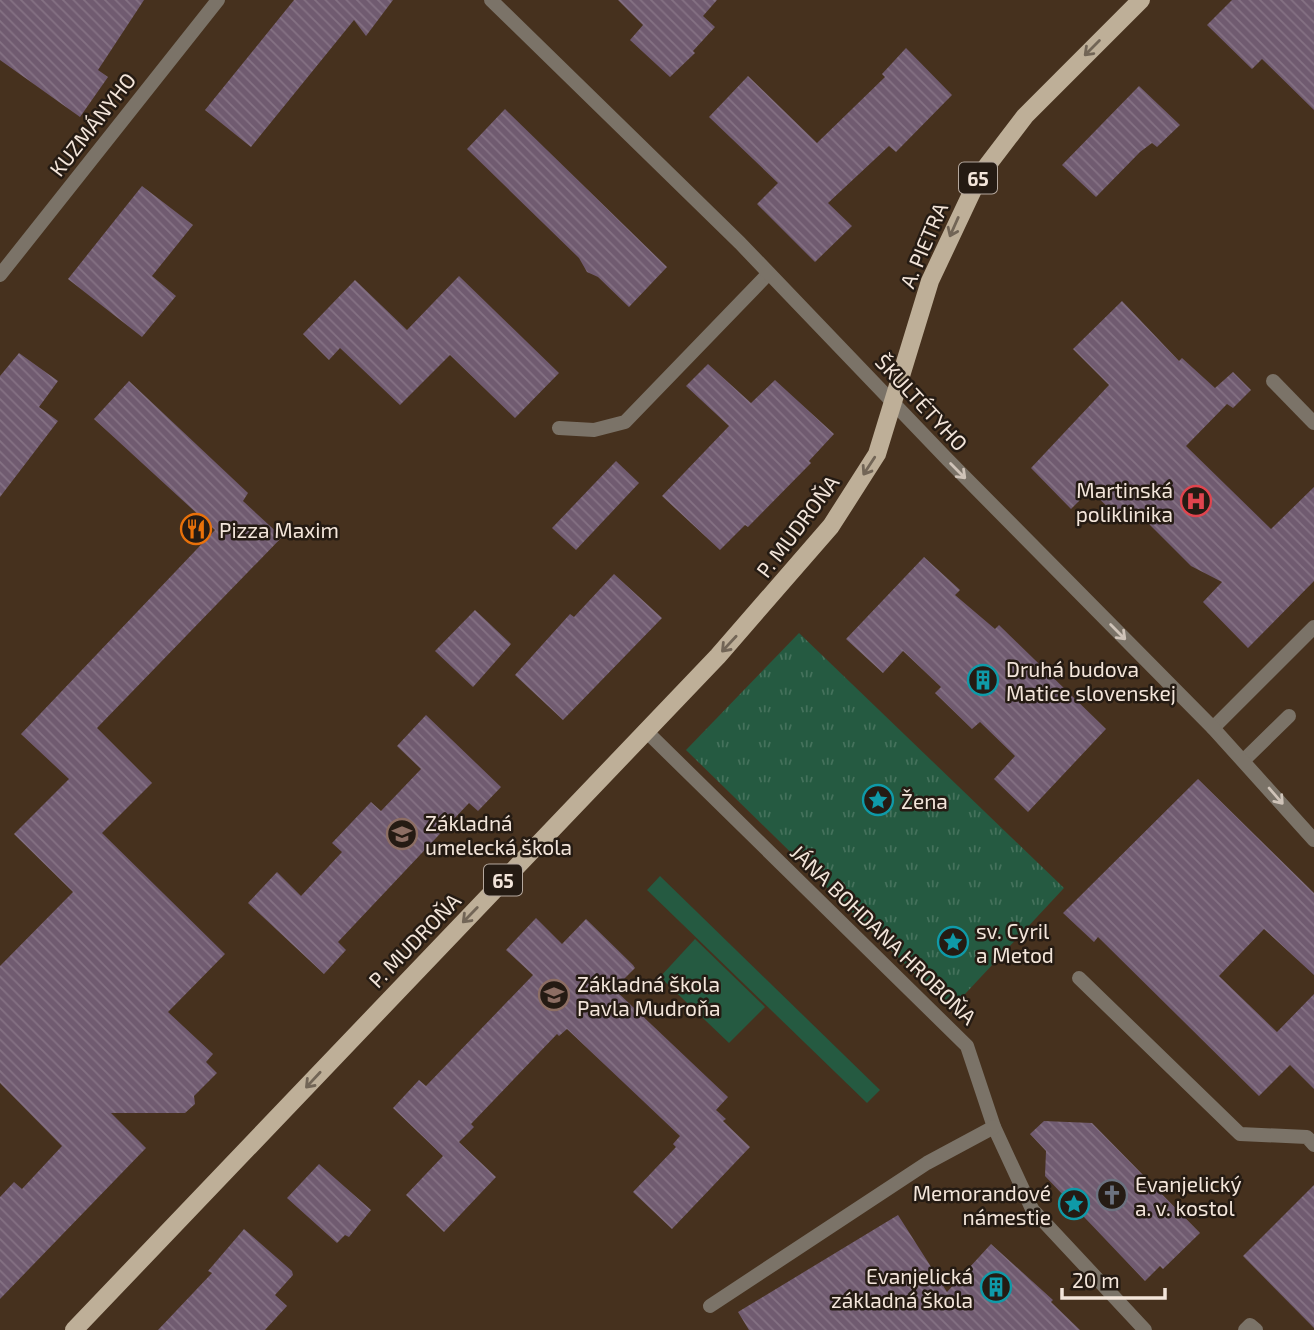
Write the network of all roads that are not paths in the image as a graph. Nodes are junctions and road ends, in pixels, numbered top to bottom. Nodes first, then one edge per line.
1 (218, 0) edge
2 (491, 0) edge
3 (1141, 0) edge
4 (768, 274) junction
5 (0, 275) edge
6 (1273, 381) dead end
7 (895, 403) junction
8 (1314, 423) edge
9 (559, 428) dead end
10 (1314, 627) edge
11 (1289, 716) dead end
12 (1213, 727) junction
13 (645, 730) junction
14 (1244, 760) junction
15 (1314, 840) edge
16 (1079, 978) dead end
17 (994, 1127) junction
18 (1314, 1144) edge
19 (710, 1306) dead end
20 (74, 1330) edge
21 (1145, 1330) edge
22 (1245, 1330) edge
23 (1256, 1330) edge

1 - 5 street, KUZMÁNYHO
2 - 4 street, ŠKULTÉTYHO
3 -> 7 main road, A. PIETRA / 65
4 - 7 street, ŠKULTÉTYHO
4 - 9 street
6 - 8 street
7 -> 12 street, ŠKULTÉTYHO
7 -> 13 main road, P. MUDROŇA / 65
10 - 12 street
11 - 14 street
12 - 14 street, ŠKULTÉTYHO
13 - 17 street, JÁNA BOHDANA HROBOŇA
13 -> 20 main road, P. MUDROŇA / 65
14 -> 15 street, ŠKULTÉTYHO
16 - 18 street
17 - 19 street
17 - 21 street, JÁNA BOHDANA HROBOŇA
22 - 23 street

